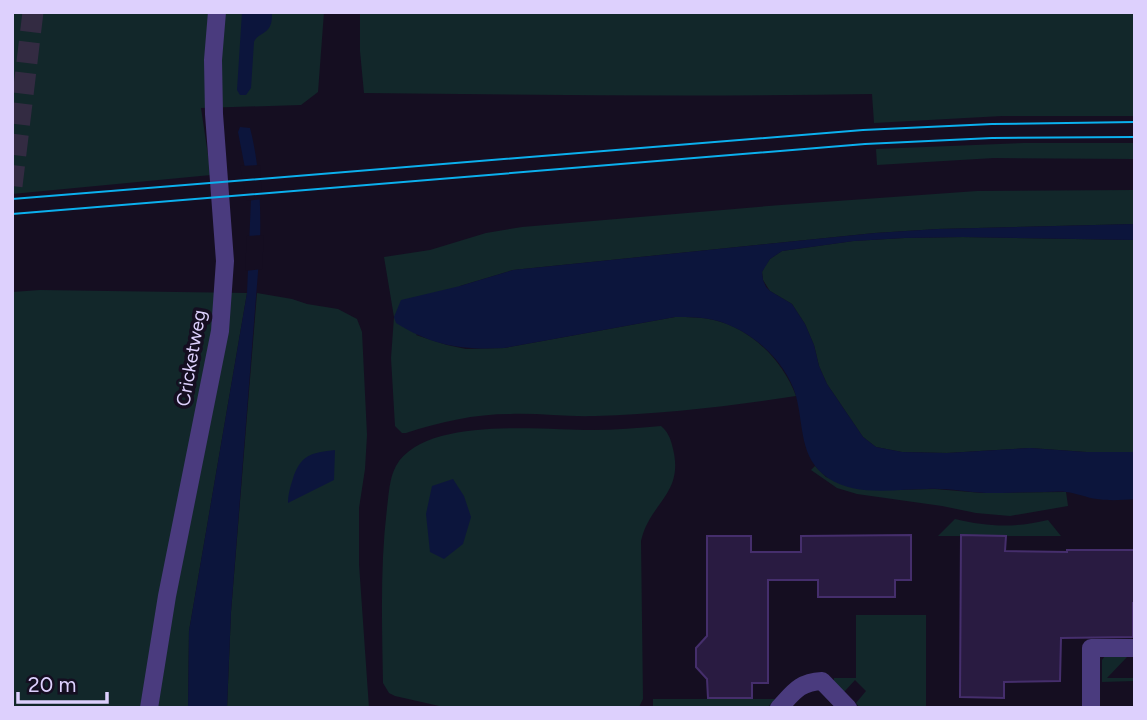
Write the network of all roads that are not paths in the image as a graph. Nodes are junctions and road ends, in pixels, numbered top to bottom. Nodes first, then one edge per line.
1 (217, 12) edge
2 (1135, 648) edge
3 (149, 708) edge
4 (779, 708) edge
5 (848, 708) edge
6 (1091, 708) edge

1 - 3 street, Cricketweg
2 - 6 street
4 - 5 street

